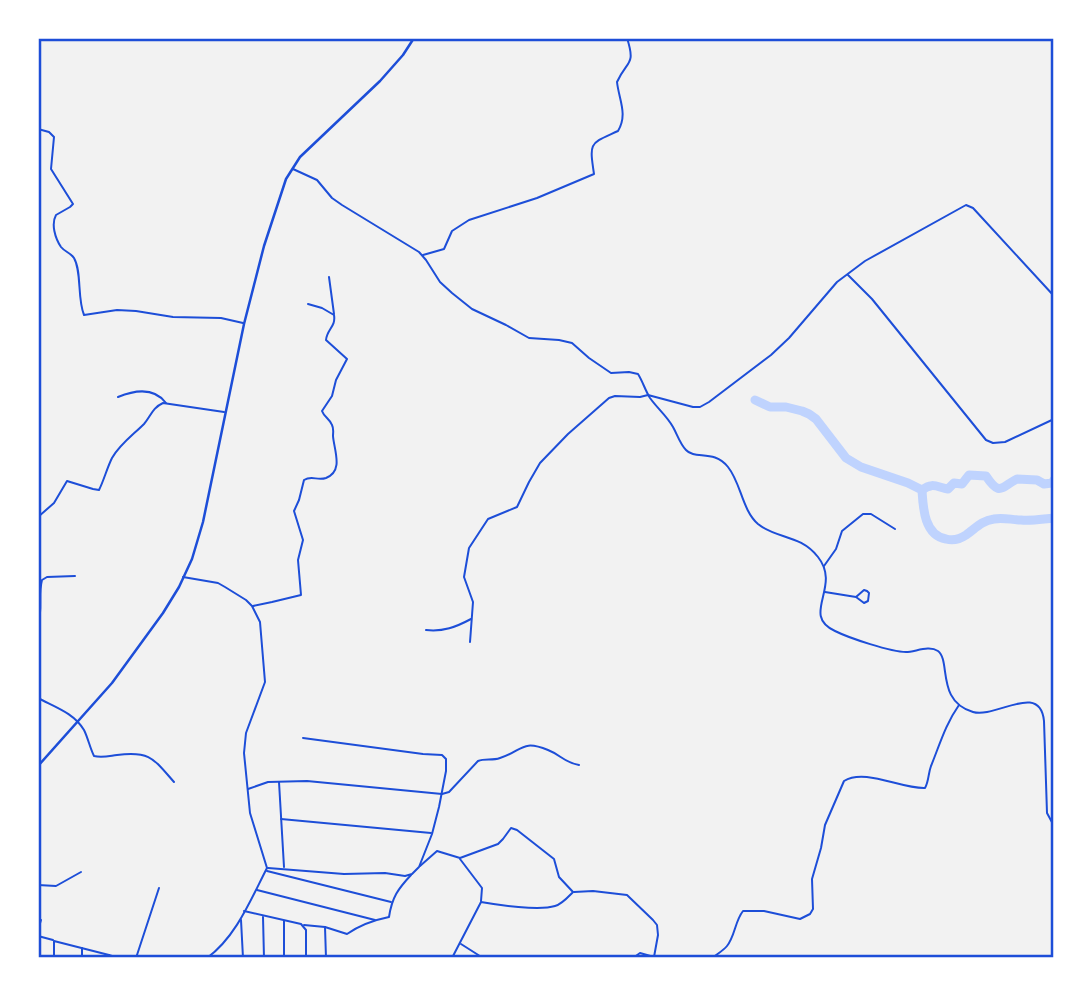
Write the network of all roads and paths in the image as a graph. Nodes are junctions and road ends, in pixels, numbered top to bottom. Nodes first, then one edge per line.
1 (414, 38) edge
2 (627, 38) edge
3 (38, 129) edge
4 (292, 168) junction
5 (422, 255) junction
6 (846, 274) junction
7 (329, 277) dead end
8 (1054, 296) edge
9 (308, 304) dead end
10 (334, 315) junction
11 (244, 324) junction
12 (649, 395) junction
13 (118, 397) dead end
14 (167, 404) junction
15 (225, 412) junction
16 (1054, 419) edge
17 (38, 517) edge
18 (895, 529) dead end
19 (824, 566) junction
20 (75, 576) dead end
21 (183, 577) junction
22 (40, 579) edge
23 (825, 592) junction
24 (856, 597) dead end
25 (252, 606) junction
26 (472, 619) junction
27 (38, 624) edge
28 (426, 630) dead end
29 (470, 642) dead end
30 (38, 698) edge
31 (959, 704) junction
32 (78, 723) junction
33 (303, 738) dead end
34 (579, 765) dead end
35 (38, 766) edge
36 (279, 781) junction
37 (174, 782) dead end
38 (248, 789) junction
39 (442, 794) junction
40 (281, 819) junction
41 (1054, 826) edge
42 (432, 834) junction
43 (460, 858) junction
44 (419, 866) junction
45 (267, 869) junction
46 (284, 870) junction
47 (81, 872) dead end
48 (412, 874) junction
49 (38, 885) edge
50 (159, 888) dead end
51 (256, 890) junction
52 (573, 892) junction
53 (391, 902) junction
54 (481, 902) junction
55 (244, 911) junction
56 (262, 916) junction
57 (241, 917) junction
58 (38, 919) edge
59 (375, 920) junction
60 (284, 921) junction
61 (301, 924) junction
62 (325, 927) junction
63 (38, 930) edge
64 (38, 936) edge
65 (54, 941) junction
66 (460, 944) junction
67 (82, 947) junction
68 (109, 956) edge
69 (54, 957) edge
70 (82, 957) edge
71 (118, 957) edge
72 (136, 957) edge
73 (207, 957) edge
74 (243, 957) edge
75 (264, 957) edge
76 (285, 957) edge
77 (306, 957) edge
78 (326, 957) edge
79 (452, 957) edge
80 (483, 957) edge
81 (633, 957) edge
82 (656, 957) edge
83 (712, 957) edge

1 - 4 street
2 - 5 street
3 - 11 street
4 - 5 street
4 - 11 street
5 - 12 street
6 - 8 street
6 - 12 street
6 - 16 street
7 - 10 street
9 - 10 street
10 - 25 street
11 - 15 street
12 - 19 street
12 - 26 street
13 - 14 street
14 - 15 street
14 - 17 street
15 - 21 street
18 - 19 street
19 - 23 street
20 - 22 street
21 - 25 street
21 - 32 street
22 - 27 street
23 - 24 street
23 - 31 street
25 - 38 street
26 - 28 street
26 - 29 street
30 - 32 street
31 - 41 street
31 - 83 street
32 - 35 street
32 - 37 street
33 - 39 street
34 - 39 street
36 - 38 street
36 - 39 street
36 - 40 street
38 - 45 street
39 - 42 street
40 - 42 street
40 - 46 street
42 - 44 street
43 - 44 street
43 - 52 street
43 - 54 street
44 - 48 street
45 - 46 street
45 - 51 street
45 - 53 street
46 - 48 street
47 - 49 street
48 - 53 street
50 - 72 street
51 - 55 street
51 - 59 street
52 - 54 street
52 - 82 street
53 - 59 street
54 - 66 street
55 - 56 street
55 - 57 street
56 - 60 street
56 - 75 street
57 - 73 street
57 - 74 street
58 - 63 street
59 - 62 street
60 - 61 street
60 - 76 street
61 - 62 street
61 - 77 street
62 - 78 street
64 - 65 street
65 - 67 street
65 - 69 street
66 - 79 street
66 - 80 street
67 - 68 street
67 - 70 street
68 - 71 street
81 - 82 street

